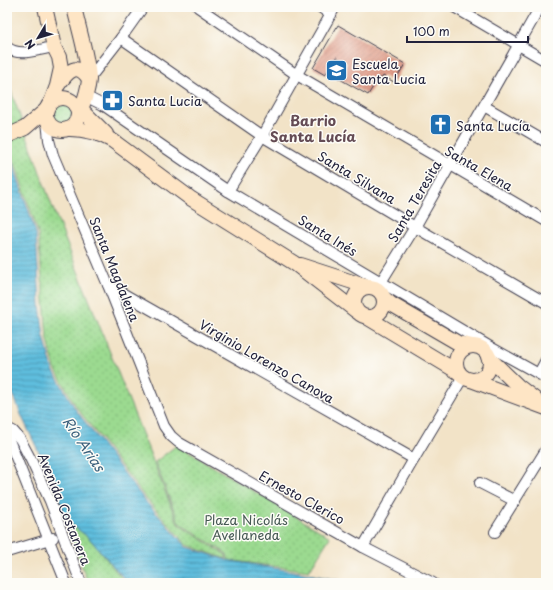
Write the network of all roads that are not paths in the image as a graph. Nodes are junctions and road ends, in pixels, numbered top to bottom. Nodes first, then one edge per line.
1 (45, 7) edge
2 (74, 7) edge
3 (143, 7) edge
4 (198, 7) edge
5 (320, 7) edge
6 (454, 7) edge
7 (540, 7) edge
8 (333, 11) edge
9 (121, 38) junction
10 (519, 45) junction
11 (7, 47) edge
12 (56, 52) junction
13 (85, 55) junction
14 (546, 61) edge
15 (297, 76) junction
16 (89, 79) junction
17 (57, 86) junction
18 (103, 105) junction
19 (484, 106) junction
20 (80, 108) junction
21 (53, 120) junction
22 (16, 132) edge
23 (262, 136) junction
24 (113, 141) junction
25 (546, 142) edge
26 (450, 166) junction
27 (228, 191) junction
28 (546, 221) edge
29 (414, 227) junction
30 (294, 263) junction
31 (108, 285) junction
32 (378, 290) junction
33 (546, 303) edge
34 (362, 314) junction
35 (482, 347) junction
36 (546, 360) edge
37 (542, 376) edge
38 (464, 377) junction
39 (546, 408) edge
40 (164, 426) joint
41 (7, 428) edge
42 (7, 435) edge
43 (546, 450) edge
44 (414, 459) junction
45 (480, 483) dead end
46 (515, 501) junction
47 (496, 532) dead end
48 (63, 536) junction
49 (48, 539) junction
50 (363, 547) junction
51 (7, 552) edge
52 (66, 583) edge
53 (81, 583) edge
54 (434, 583) edge

1 - 12 main road
2 - 13 main road
3 - 9 street
4 - 15 street, Santa Elena
5 - 8 street
6 - 10 street
7 - 10 street, Santa Teresita
8 - 15 street
9 - 16 street
9 - 23 street, Santa Silvana
10 - 14 street
10 - 19 street, Santa Teresita
11 - 12 street
12 - 13 main road
12 - 17 main road
13 - 16 main road
15 - 23 street
15 - 26 street, Santa Elena
16 - 17 main road
16 - 18 street, Santa Inés
16 - 20 main road
17 - 21 main road
18 - 20 street, Santa Inés
18 - 27 street, Santa Inés
19 - 25 street
19 - 26 street, Santa Teresita
20 - 21 main road
20 - 21 main road
20 - 24 main road
21 - 22 main road
21 - 22 main road
21 - 24 main road
21 - 31 street, Santa Magdalena
23 - 27 street
23 - 29 street, Santa Silvana
24 - 30 main road
26 - 28 street, Santa Elena
26 - 29 street, Santa Teresita
27 - 32 street, Santa Inés
29 - 32 street, Santa Teresita
29 - 33 street, Santa Silvana
30 - 32 main road
30 - 34 main road
31 - 40 street, Santa Magdalena
31 - 44 street, Virginio Lorenzo Canova
32 - 34 main road
32 - 34 main road
32 - 35 main road
34 - 38 main road
35 - 37 street
35 - 38 main road
35 - 38 main road
35 - 39 main road
36 - 37 street
38 - 39 main road
38 - 44 street
40 - 50 street, Ernesto Clerico
41 - 48 street, Avenida Costanera
42 - 49 street, Avenida Costanera
43 - 46 street
44 - 50 street
45 - 46 street
46 - 47 street
48 - 49 street
48 - 53 street, Avenida Costanera
49 - 51 street
49 - 52 street, Avenida Costanera
50 - 54 street, Ernesto Clerico

